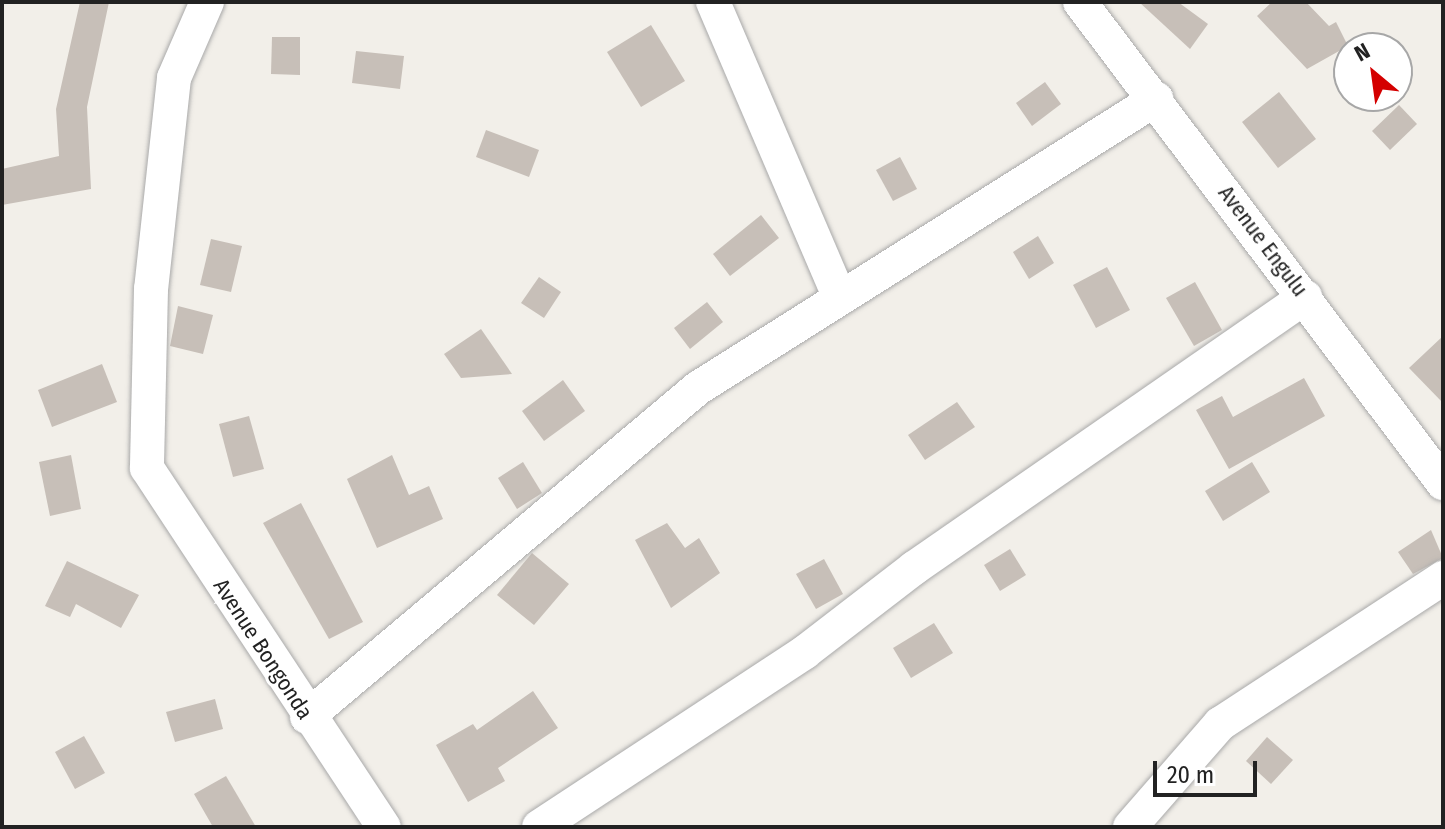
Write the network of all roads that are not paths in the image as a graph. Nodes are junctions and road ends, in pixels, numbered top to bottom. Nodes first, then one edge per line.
1 (207, 2) edge
2 (713, 2) edge
3 (1080, 2) edge
4 (1156, 99) junction
5 (1305, 297) junction
6 (840, 298) junction
7 (1443, 483) edge
8 (1443, 578) edge
9 (307, 717) junction
10 (384, 827) edge
11 (539, 827) edge
12 (1130, 827) edge

1 - 9 street, Avenue Bongonda
2 - 6 street
3 - 4 street, Avenue Engulu
4 - 5 street, Avenue Engulu
4 - 6 street
5 - 7 street, Avenue Engulu
5 - 11 street
6 - 9 street
8 - 12 street
9 - 10 street, Avenue Bongonda

